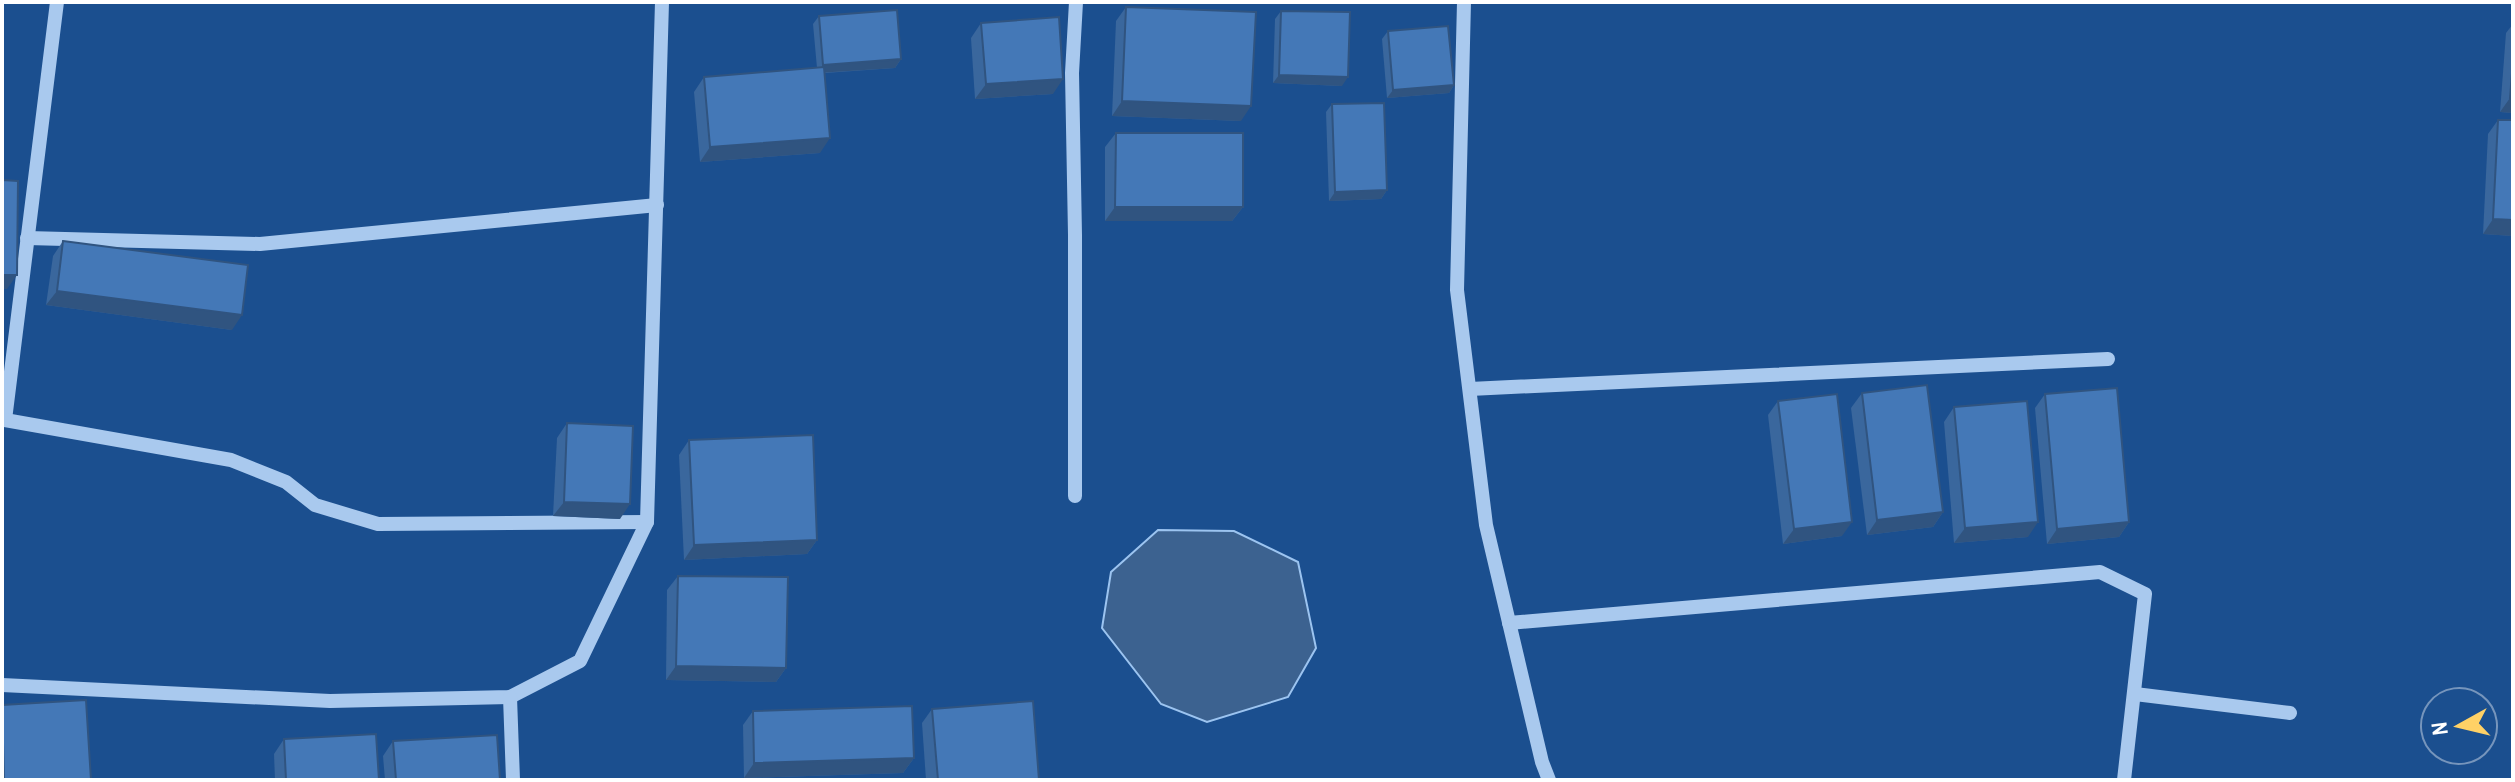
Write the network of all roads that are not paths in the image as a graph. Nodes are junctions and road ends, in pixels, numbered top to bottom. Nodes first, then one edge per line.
1 (57, 2) edge
2 (662, 2) edge
3 (1076, 2) edge
4 (1464, 2) edge
5 (657, 205) junction
6 (27, 238) junction
7 (2108, 359) dead end
8 (1470, 389) junction
9 (3, 420) edge
10 (1075, 496) dead end
11 (647, 522) junction
12 (1509, 623) junction
13 (2, 685) edge
14 (2135, 694) junction
15 (510, 697) junction
16 (2290, 713) dead end
17 (513, 780) edge
18 (1549, 780) edge
19 (2124, 780) edge

1 - 6 street
2 - 5 street
3 - 10 street
4 - 8 street
5 - 6 street
5 - 11 street
6 - 9 street
7 - 8 street
8 - 12 street
9 - 11 street
11 - 15 street
12 - 14 street
12 - 18 street
13 - 15 street
14 - 16 street
14 - 19 street
15 - 17 street

